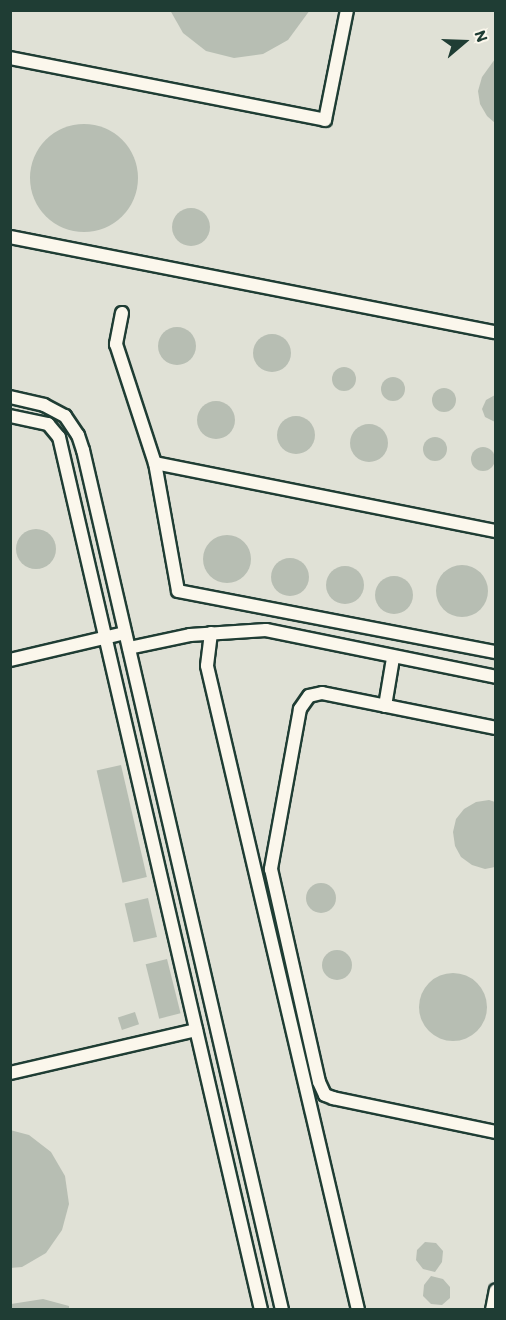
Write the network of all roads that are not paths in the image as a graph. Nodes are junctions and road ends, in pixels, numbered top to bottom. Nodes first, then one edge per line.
1 (347, 10) edge
2 (10, 58) edge
3 (10, 237) edge
4 (122, 313) dead end
5 (495, 332) edge
6 (10, 397) edge
7 (10, 416) edge
8 (155, 463) junction
9 (495, 531) edge
10 (126, 633) junction
11 (211, 633) junction
12 (105, 638) junction
13 (129, 648) junction
14 (495, 652) edge
15 (393, 658) junction
16 (10, 660) edge
17 (495, 677) edge
18 (385, 706) junction
19 (495, 728) edge
20 (196, 1030) junction
21 (10, 1073) edge
22 (495, 1132) edge
23 (495, 1290) edge
24 (261, 1310) edge
25 (282, 1310) edge
26 (358, 1310) edge
27 (492, 1310) edge

1 - 2 lane
3 - 5 lane
4 - 8 lane
6 - 10 lane
7 - 12 lane
8 - 9 lane
8 - 14 lane
10 - 12 lane
10 - 13 lane
11 - 13 lane
11 - 15 lane
11 - 26 lane
12 - 16 lane
12 - 20 lane
13 - 25 lane
15 - 17 lane
15 - 18 lane
18 - 19 lane
18 - 22 lane
20 - 21 lane
20 - 24 lane
23 - 27 lane

